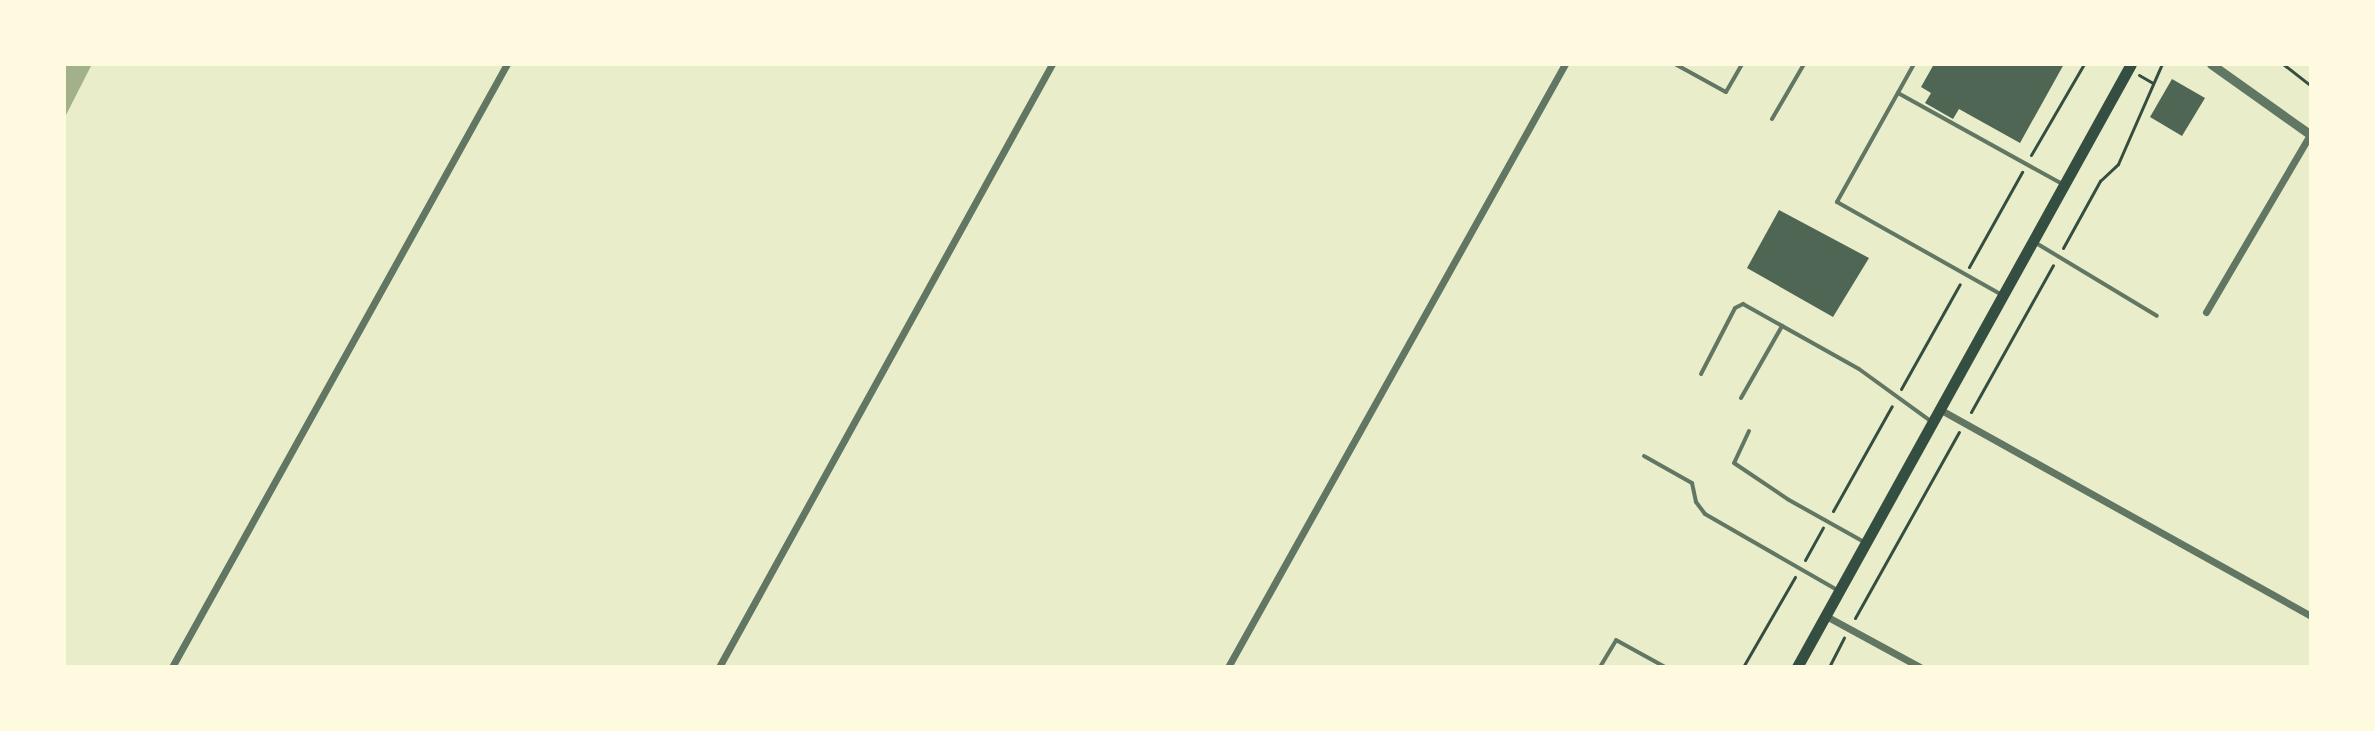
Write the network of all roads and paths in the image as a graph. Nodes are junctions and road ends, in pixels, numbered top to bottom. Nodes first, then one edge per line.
1 (507, 64) edge
2 (1052, 64) edge
3 (1565, 64) edge
4 (1675, 64) edge
5 (1742, 64) edge
6 (1804, 64) edge
7 (1914, 64) edge
8 (2084, 64) edge
9 (2131, 64) edge
10 (2162, 64) edge
11 (2211, 64) edge
12 (2283, 64) edge
13 (2311, 86) edge
14 (1898, 93) junction
15 (1772, 119) dead end
16 (2311, 134) edge
17 (2026, 164) junction
18 (2066, 186) junction
19 (2035, 243) junction
20 (2058, 257) junction
21 (1965, 274) junction
22 (2005, 296) junction
23 (2206, 312) dead end
24 (2157, 316) dead end
25 (1782, 326) junction
26 (1701, 374) dead end
27 (1897, 397) junction
28 (1741, 398) dead end
29 (1941, 410) junction
30 (1934, 423) junction
31 (1964, 423) junction
32 (1749, 431) dead end
33 (1644, 456) dead end
34 (1827, 521) junction
35 (1867, 543) junction
36 (1800, 569) junction
37 (1839, 591) junction
38 (1826, 616) junction
39 (2311, 616) edge
40 (1849, 629) junction
41 (175, 666) edge
42 (719, 667) edge
43 (1228, 667) edge
44 (1600, 667) edge
45 (1665, 667) edge
46 (1743, 667) edge
47 (1797, 667) edge
48 (1829, 667) edge
49 (1920, 667) edge

1 - 41 street
2 - 42 street
3 - 43 street
4 - 5 lane
6 - 15 lane
7 - 14 lane
8 - 17 path
9 - 18 main road
10 - 20 path
11 - 16 street
12 - 13 path
14 - 17 lane
14 - 21 lane
16 - 23 street
17 - 18 lane
17 - 21 path
18 - 19 main road
19 - 20 lane
19 - 22 main road
20 - 24 lane
20 - 31 path
21 - 22 lane
21 - 27 path
22 - 29 main road
25 - 26 lane
25 - 27 lane
25 - 28 lane
27 - 30 lane
27 - 34 path
29 - 30 main road
29 - 31 street
30 - 35 main road
31 - 39 street
31 - 40 path
32 - 34 lane
33 - 36 lane
34 - 35 lane
34 - 36 path
35 - 37 main road
36 - 37 lane
36 - 46 path
37 - 38 main road
38 - 40 street
38 - 47 main road
40 - 48 path
40 - 49 street
44 - 45 lane

